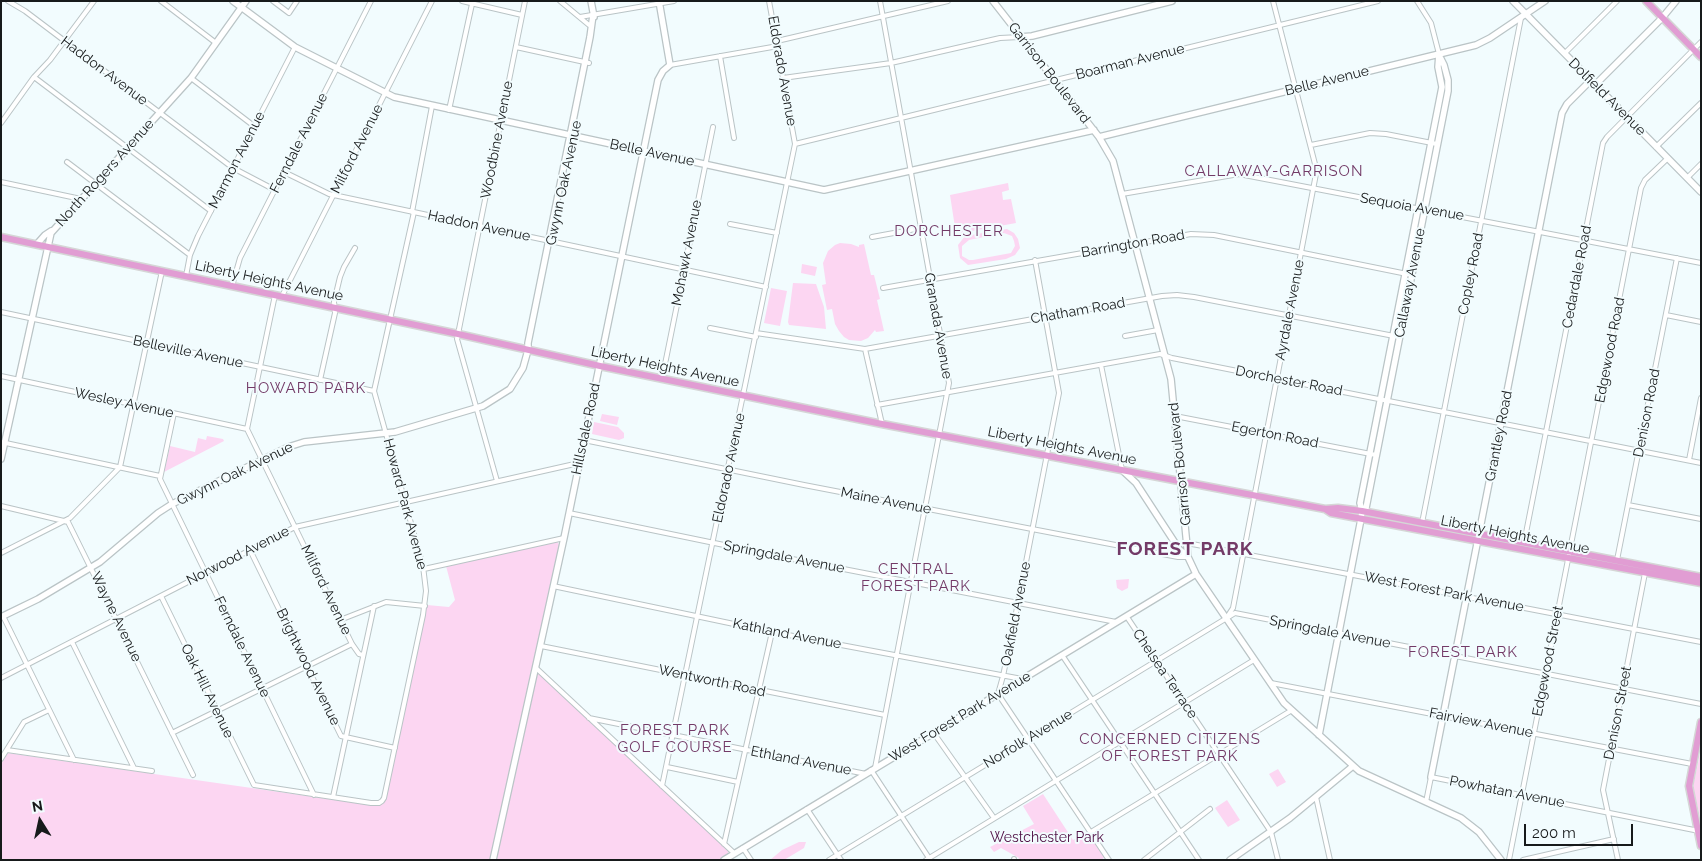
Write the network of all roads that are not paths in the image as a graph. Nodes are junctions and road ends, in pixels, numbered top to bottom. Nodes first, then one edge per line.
1 (8, 1) edge
2 (161, 1) edge
3 (233, 1) edge
4 (246, 1) edge
5 (273, 1) edge
6 (298, 1) edge
7 (371, 1) edge
8 (432, 1) edge
9 (462, 1) edge
10 (525, 1) edge
11 (560, 1) edge
12 (591, 1) edge
13 (674, 1) edge
14 (769, 1) edge
15 (880, 1) edge
16 (948, 1) edge
17 (993, 1) edge
18 (1172, 1) edge
19 (1273, 1) edge
20 (1378, 1) edge
21 (1417, 1) edge
22 (1513, 1) edge
23 (1545, 1) edge
24 (1618, 1) edge
25 (1646, 1) edge
26 (1676, 1) edge
27 (93, 2) edge
28 (659, 3) edge
29 (472, 4) junction
30 (242, 7) junction
31 (522, 15) junction
32 (593, 15) junction
33 (883, 16) junction
34 (1524, 16) junction
35 (580, 18) junction
36 (1662, 18) junction
37 (592, 24) junction
38 (1279, 26) junction
39 (1020, 37) junction
40 (65, 41) junction
41 (776, 41) junction
42 (1701, 42) edge
43 (216, 43) junction
44 (778, 46) junction
45 (294, 47) junction
46 (516, 47) junction
47 (1693, 50) junction
48 (1564, 53) junction
49 (1439, 54) junction
50 (720, 56) junction
51 (1701, 57) edge
52 (587, 62) junction
53 (891, 63) junction
54 (670, 65) junction
55 (337, 68) junction
56 (34, 77) junction
57 (191, 78) junction
58 (783, 78) junction
59 (1055, 81) junction
60 (1593, 82) junction
61 (1296, 89) junction
62 (385, 93) junction
63 (1701, 103) edge
64 (432, 106) junction
65 (449, 110) junction
66 (159, 112) junction
67 (1627, 117) junction
68 (901, 118) junction
69 (501, 121) junction
70 (1, 123) edge
71 (254, 126) junction
72 (713, 128) dead end
73 (1094, 130) junction
74 (572, 136) junction
75 (1099, 137) junction
76 (734, 138) dead end
77 (1434, 143) junction
78 (795, 144) junction
79 (1311, 146) junction
80 (1656, 146) junction
81 (127, 148) junction
82 (643, 151) junction
83 (1668, 158) junction
84 (67, 162) dead end
85 (705, 164) junction
86 (1701, 164) edge
87 (233, 168) junction
88 (911, 171) junction
89 (284, 172) junction
90 (1687, 178) junction
91 (787, 181) junction
92 (1, 182) edge
93 (95, 183) junction
94 (1314, 188) junction
95 (275, 190) junction
96 (1701, 192) edge
97 (1122, 194) junction
98 (334, 195) junction
99 (81, 199) junction
100 (1421, 209) junction
101 (211, 211) junction
102 (413, 212) junction
103 (1482, 220) junction
104 (730, 224) dead end
105 (479, 226) junction
106 (921, 228) junction
107 (53, 230) junction
108 (1539, 231) junction
109 (777, 233) junction
110 (872, 236) dead end
111 (1, 237) edge
112 (1584, 240) junction
113 (550, 242) junction
114 (1135, 243) junction
115 (37, 244) junction
116 (47, 246) junction
117 (355, 248) dead end
118 (1630, 249) junction
119 (1301, 252) junction
120 (190, 255) junction
121 (622, 257) junction
122 (1677, 258) junction
123 (1035, 260) junction
124 (1701, 263) edge
125 (684, 270) junction
126 (162, 271) junction
127 (1408, 274) junction
128 (186, 276) junction
129 (930, 279) junction
130 (232, 286) junction
131 (766, 287) junction
132 (883, 288) dead end
133 (278, 296) junction
134 (1150, 298) junction
135 (334, 307) junction
136 (1, 312) edge
137 (1666, 315) junction
138 (1289, 316) junction
139 (1045, 317) junction
140 (32, 318) junction
141 (389, 319) junction
142 (1701, 322) edge
143 (710, 328) dead end
144 (1158, 330) junction
145 (458, 334) junction
146 (756, 335) junction
147 (940, 336) junction
148 (1125, 336) dead end
149 (1396, 337) junction
150 (146, 343) junction
151 (865, 349) junction
152 (528, 350) junction
153 (1165, 355) junction
154 (1101, 364) junction
155 (600, 366) junction
156 (260, 367) junction
157 (1055, 373) junction
158 (1, 376) edge
159 (1276, 378) junction
160 (662, 379) junction
161 (18, 380) junction
162 (320, 380) junction
163 (374, 392) junction
164 (947, 392) junction
165 (744, 396) junction
166 (1701, 398) edge
167 (1383, 400) junction
168 (133, 405) junction
169 (878, 405) junction
170 (476, 409) junction
171 (1443, 412) junction
172 (174, 413) junction
173 (1175, 416) junction
174 (1501, 423) junction
175 (882, 424) junction
176 (247, 429) junction
177 (1546, 432) junction
178 (386, 433) junction
179 (1266, 433) junction
180 (939, 435) junction
181 (584, 440) junction
182 (1592, 441) junction
183 (3, 442) edge
184 (1639, 450) junction
185 (1373, 454) junction
186 (1047, 456) junction
187 (1, 459) edge
188 (262, 459) junction
189 (1689, 460) junction
190 (1701, 462) edge
191 (579, 463) junction
192 (120, 467) junction
193 (728, 469) junction
194 (1122, 470) junction
195 (160, 476) junction
196 (1181, 481) junction
197 (496, 482) junction
198 (1254, 496) junction
199 (405, 502) junction
200 (172, 504) junction
201 (1628, 505) junction
202 (1, 506) edge
203 (924, 508) junction
204 (1325, 509) junction
205 (1362, 511) junction
206 (569, 513) junction
207 (1361, 519) junction
208 (1701, 519) edge
209 (66, 520) junction
210 (1421, 526) junction
211 (295, 527) junction
212 (1032, 529) junction
213 (1478, 537) junction
214 (564, 538) junction
215 (713, 543) junction
216 (1187, 543) junction
217 (1523, 546) junction
218 (250, 550) junction
219 (1570, 551) junction
220 (1, 553) edge
221 (1243, 553) junction
222 (1188, 557) junction
223 (1568, 558) junction
224 (1616, 564) junction
225 (91, 568) junction
226 (424, 568) junction
227 (1646, 570) junction
228 (206, 573) junction
229 (1196, 574) junction
230 (1350, 574) junction
231 (1701, 577) edge
232 (910, 582) junction
233 (1701, 584) edge
234 (553, 586) junction
235 (161, 596) junction
236 (1467, 596) junction
237 (1018, 603) junction
238 (374, 606) junction
239 (425, 606) junction
240 (1558, 614) junction
241 (2, 615) edge
242 (698, 616) junction
243 (1126, 616) junction
244 (116, 619) junction
245 (1226, 619) junction
246 (340, 620) junction
247 (1117, 622) junction
248 (1634, 629) junction
249 (772, 632) junction
250 (1339, 633) junction
251 (72, 642) junction
252 (1701, 642) edge
253 (352, 644) junction
254 (540, 646) junction
255 (363, 655) junction
256 (896, 655) junction
257 (1062, 655) junction
258 (1455, 656) junction
259 (1254, 660) junction
260 (1157, 661) junction
261 (27, 664) junction
262 (307, 666) junction
263 (536, 668) junction
264 (1546, 674) junction
265 (686, 676) junction
266 (1003, 676) junction
267 (1, 678) edge
268 (1022, 679) junction
269 (1269, 682) junction
270 (262, 688) junction
271 (1623, 689) junction
272 (759, 691) junction
273 (998, 694) junction
274 (1327, 694) junction
275 (1092, 700) junction
276 (1184, 702) junction
277 (1701, 704) edge
278 (49, 710) junction
279 (217, 710) junction
280 (1292, 710) junction
281 (885, 715) junction
282 (1443, 716) junction
283 (589, 718) junction
284 (1701, 722) edge
285 (934, 732) junction
286 (172, 733) junction
287 (1534, 734) junction
288 (674, 735) junction
289 (1319, 735) junction
290 (346, 737) junction
291 (1028, 739) junction
292 (1120, 741) junction
293 (395, 748) junction
294 (1611, 748) junction
295 (7, 750) junction
296 (746, 750) junction
297 (1219, 754) junction
298 (1, 759) edge
299 (74, 760) junction
300 (1692, 764) junction
301 (1353, 766) junction
302 (667, 767) junction
303 (134, 768) junction
304 (152, 771) dead end
305 (870, 771) junction
306 (193, 775) dead end
307 (966, 777) junction
308 (1431, 777) junction
309 (1056, 780) junction
310 (738, 782) junction
311 (662, 786) junction
312 (1155, 794) junction
313 (314, 795) junction
314 (1522, 795) junction
315 (333, 797) junction
316 (1316, 797) junction
317 (1426, 802) junction
318 (807, 809) junction
319 (1210, 810) dead end
320 (1607, 812) junction
321 (902, 816) junction
322 (994, 818) junction
323 (1180, 831) junction
324 (1699, 831) edge
325 (1091, 832) junction
326 (1271, 832) junction
327 (1614, 840) junction
328 (724, 844) junction
329 (1701, 846) edge
330 (743, 848) junction
331 (734, 854) junction
332 (838, 855) junction
333 (927, 859) edge
334 (493, 860) edge
335 (724, 860) edge
336 (751, 860) edge
337 (829, 860) edge
338 (841, 860) edge
339 (1109, 860) edge
340 (1144, 860) edge
341 (1199, 860) edge
342 (1230, 860) edge
343 (1278, 860) edge
344 (1330, 860) edge
345 (1501, 860) edge
346 (1509, 860) edge
347 (1523, 860) edge
348 (1618, 860) edge

1 - 40 street, Haddon Avenue
2 - 43 street
3 - 30 street, Belle Avenue
4 - 30 street, North Rogers Avenue
5 - 6 street
7 - 55 street, Ferndale Avenue
8 - 62 street, Milford Avenue
9 - 29 street
10 - 31 street, Woodbine Avenue
11 - 35 street
12 - 32 street, Gwynn Oak Avenue
13 - 28 street
14 - 41 street, Eldorado Avenue
15 - 33 street, Granada Avenue
16 - 33 street
17 - 39 street, Garrison Boulevard
18 - 39 street
19 - 38 street, Ayrdale Avenue
20 - 38 street, Boarman Avenue
21 - 49 street, Callaway Avenue
22 - 34 street, Dolfield Avenue
23 - 34 street, Belle Avenue
24 - 48 street
25 - 36 main road
26 - 36 street, Grantley Road
27 - 40 street
28 - 32 street
28 - 54 street
29 - 31 street
29 - 65 street
30 - 43 street, North Rogers Avenue
30 - 45 street, Belle Avenue
31 - 46 street, Woodbine Avenue
32 - 35 street
32 - 37 street, Gwynn Oak Avenue
32 - 52 street, Gwynn Oak Avenue
33 - 41 street
33 - 53 street, Granada Avenue
34 - 48 street, Dolfield Avenue
34 - 49 street, Belle Avenue
34 - 103 street, Copley Road
35 - 37 street
36 - 47 main road
36 - 60 street, Grantley Road
37 - 52 street, Gwynn Oak Avenue
38 - 59 street, Boarman Avenue
38 - 61 street, Ayrdale Avenue
39 - 53 street
39 - 59 street, Garrison Boulevard
40 - 56 street
40 - 66 street, Haddon Avenue
41 - 44 street, Eldorado Avenue
42 - 47 street, Cedardale Road
43 - 57 street, North Rogers Avenue
44 - 50 street
44 - 58 street, Eldorado Avenue
45 - 55 street, Belle Avenue
45 - 71 street, Marmon Avenue
46 - 52 street
46 - 69 street, Woodbine Avenue
47 - 51 main road
47 - 67 street, Cedardale Road
48 - 60 street, Dolfield Avenue
49 - 61 street, Belle Avenue
49 - 77 street, Callaway Avenue
50 - 54 street
50 - 76 street
52 - 74 street, Gwynn Oak Avenue
53 - 58 street
53 - 68 street, Granada Avenue
54 - 82 street, Hillsdale Road
55 - 62 street, Belle Avenue
55 - 89 street, Ferndale Avenue
56 - 70 street
56 - 81 street
57 - 66 street, North Rogers Avenue
57 - 71 street
58 - 78 street, Eldorado Avenue
59 - 68 street, Boarman Avenue
59 - 73 street, Garrison Boulevard
60 - 67 street, Dolfield Avenue
60 - 108 street, Grantley Road
61 - 75 street, Belle Avenue
61 - 79 street, Ayrdale Avenue
62 - 64 street, Belle Avenue
62 - 98 street, Milford Avenue
63 - 80 street
64 - 65 street, Belle Avenue
64 - 102 street, Howard Park Avenue
65 - 69 street, Belle Avenue
66 - 81 street, North Rogers Avenue
66 - 87 street, Haddon Avenue
67 - 80 street, Dolfield Avenue
67 - 112 street, Cedardale Road
68 - 78 street, Boarman Avenue
68 - 88 street, Granada Avenue
69 - 74 street, Belle Avenue
69 - 105 street, Woodbine Avenue
71 - 87 street, Marmon Avenue
72 - 85 street, Mohawk Avenue
73 - 75 street, Garrison Boulevard
73 - 88 street, Belle Avenue
74 - 82 street, Belle Avenue
74 - 113 street, Gwynn Oak Avenue
75 - 97 street, Garrison Boulevard
77 - 79 street
77 - 100 street, Callaway Avenue
78 - 91 street, Eldorado Avenue
79 - 94 street, Ayrdale Avenue
80 - 83 street, Dolfield Avenue
81 - 93 street, North Rogers Avenue
81 - 101 street
82 - 85 street, Belle Avenue
82 - 121 street, Hillsdale Road
83 - 90 street, Dolfield Avenue
83 - 118 street, Edgewood Road
84 - 93 street
85 - 91 street, Belle Avenue
85 - 125 street, Mohawk Avenue
86 - 90 street
87 - 95 street, Haddon Avenue
87 - 101 street, Marmon Avenue
88 - 91 street, Belle Avenue
88 - 106 street, Granada Avenue
89 - 95 street, Ferndale Avenue
89 - 98 street, Haddon Avenue
90 - 96 street, Dolfield Avenue
91 - 109 street, Eldorado Avenue
92 - 99 street
93 - 99 street, North Rogers Avenue
93 - 120 street
94 - 97 street, Sequoia Avenue
94 - 100 street, Sequoia Avenue
94 - 119 street, Ayrdale Avenue
95 - 130 street, Ferndale Avenue
97 - 114 street, Garrison Boulevard
98 - 102 street, Haddon Avenue
98 - 133 street, Milford Avenue
99 - 107 street, North Rogers Avenue
100 - 103 street, Sequoia Avenue
100 - 127 street, Callaway Avenue
101 - 120 street, Marmon Avenue
102 - 105 street, Haddon Avenue
102 - 141 street, Howard Park Avenue
103 - 108 street, Sequoia Avenue
103 - 171 street, Copley Road
104 - 109 street
105 - 113 street, Haddon Avenue
105 - 145 street, Woodbine Avenue
106 - 110 street
106 - 129 street, Granada Avenue
107 - 115 street
107 - 116 street, North Rogers Avenue
108 - 112 street, Sequoia Avenue
108 - 174 street, Grantley Road
109 - 131 street, Eldorado Avenue
111 - 115 main road, Liberty Heights Avenue
112 - 118 street, Sequoia Avenue
112 - 177 street, Cedardale Road
113 - 121 street, Haddon Avenue
113 - 152 street, Gwynn Oak Avenue
114 - 119 street, Barrington Road
114 - 123 street, Barrington Road
114 - 134 street, Garrison Boulevard
115 - 116 main road, Liberty Heights Avenue
116 - 126 main road, Liberty Heights Avenue
116 - 140 street, North Rogers Avenue
117 - 135 street
118 - 122 street, Sequoia Avenue
118 - 182 street, Edgewood Road
119 - 127 street, Barrington Road
119 - 138 street, Ayrdale Avenue
120 - 128 street, Marmon Avenue
121 - 125 street, Haddon Avenue
121 - 155 street, Hillsdale Road
122 - 124 street, Sequoia Avenue
122 - 137 street, Denison Road
123 - 129 street, Barrington Road
123 - 139 street, Oakfield Avenue
125 - 131 street, Haddon Avenue
125 - 160 street, Mohawk Avenue
126 - 128 main road, Liberty Heights Avenue
126 - 150 street
127 - 149 street, Callaway Avenue
128 - 130 main road, Liberty Heights Avenue
129 - 132 street, Barrington Road
129 - 147 street, Granada Avenue
130 - 133 main road, Liberty Heights Avenue
131 - 146 street, Eldorado Avenue
133 - 135 main road, Liberty Heights Avenue
133 - 156 street, Milford Avenue
134 - 138 street, Chatham Road
134 - 139 street, Chatham Road
134 - 144 street, Garrison Boulevard
135 - 141 main road, Liberty Heights Avenue
135 - 162 street
136 - 140 street, Belleville Avenue
137 - 142 street
137 - 184 street, Denison Road
138 - 149 street, Chatham Road
138 - 159 street, Ayrdale Avenue
139 - 147 street, Chatham Road
139 - 157 street, Oakfield Avenue
140 - 150 street, Belleville Avenue
140 - 161 street, North Rogers Avenue
141 - 145 main road, Liberty Heights Avenue
141 - 163 street, Howard Park Avenue
143 - 146 street, Chatham Road
144 - 148 street
144 - 153 street, Garrison Boulevard
145 - 152 main road, Liberty Heights Avenue
145 - 170 street, Woodbine Avenue
146 - 151 street, Chatham Road
146 - 165 street, Eldorado Avenue
147 - 151 street, Chatham Road
147 - 164 street, Granada Avenue
149 - 167 street, Callaway Avenue
150 - 156 street, Belleville Avenue
150 - 168 street
151 - 169 street
152 - 155 main road, Liberty Heights Avenue
152 - 170 street, Gwynn Oak Avenue
153 - 154 street, Dorchester Road
153 - 159 street, Dorchester Road
153 - 173 street, Garrison Boulevard
154 - 157 street, Dorchester Road
154 - 194 street
155 - 160 main road, Liberty Heights Avenue
155 - 181 street, Hillsdale Road
156 - 162 street, Belleville Avenue
156 - 176 street, Milford Avenue
157 - 164 street, Dorchester Road
157 - 186 street, Oakfield Avenue
158 - 161 street, Wesley Avenue
159 - 167 street, Dorchester Road
159 - 179 street, Ayrdale Avenue
160 - 165 main road, Liberty Heights Avenue
161 - 168 street, Wesley Avenue
161 - 183 street, North Rogers Avenue
162 - 163 street, Belleville Avenue
163 - 178 street, Howard Park Avenue
164 - 169 street, Dorchester Road
164 - 180 street, Granada Avenue
165 - 175 main road, Liberty Heights Avenue
165 - 193 street, Eldorado Avenue
166 - 189 street
167 - 171 street, Dorchester Road
167 - 185 street, Callaway Avenue
168 - 172 street, Wesley Avenue
168 - 192 street
169 - 175 street
170 - 178 street, Gwynn Oak Avenue
170 - 197 street, Woodbine Avenue
171 - 174 street, Dorchester Road
171 - 210 street, Copley Road
172 - 176 street, Wesley Avenue
172 - 195 street
173 - 179 street, Egerton Road
173 - 196 street, Garrison Boulevard
174 - 177 street, Dorchester Road
174 - 213 street, Grantley Road
175 - 180 main road, Liberty Heights Avenue
176 - 188 street, Milford Avenue
177 - 182 street, Dorchester Road
177 - 217 street, Cedardale Road
178 - 188 street, Gwynn Oak Avenue
178 - 199 street, Howard Park Avenue
179 - 185 street, Egerton Road
179 - 198 street, Ayrdale Avenue
180 - 186 main road, Liberty Heights Avenue
180 - 203 street, Granada Avenue
181 - 191 street, Hillsdale Road
181 - 193 street, Maine Avenue
182 - 184 street, Dorchester Road
182 - 219 street, Edgewood Road
183 - 187 street, North Rogers Avenue
183 - 192 street
184 - 189 street, Dorchester Road
184 - 201 street, Denison Road
185 - 205 street, Callaway Avenue
186 - 194 main road, Liberty Heights Avenue
186 - 212 street, Oakfield Avenue
188 - 200 street, Gwynn Oak Avenue
188 - 211 street, Milford Avenue
189 - 190 street, Dorchester Road
191 - 197 street, Norwood Avenue
191 - 206 street, Hillsdale Road
192 - 195 street
192 - 209 street
193 - 203 street, Maine Avenue
193 - 215 street, Eldorado Avenue
194 - 196 main road, Liberty Heights Avenue
194 - 222 street
195 - 200 street, Ferndale Avenue
196 - 198 main road, Liberty Heights Avenue
196 - 216 street, Garrison Boulevard
197 - 199 street, Norwood Avenue
198 - 204 main road, Liberty Heights Avenue
198 - 221 street, Ayrdale Avenue
199 - 211 street, Norwood Avenue
199 - 226 street, Howard Park Avenue
200 - 225 street, Gwynn Oak Avenue
200 - 228 street, Ferndale Avenue
201 - 208 street
201 - 224 street, Denison Road
202 - 209 street
203 - 212 street, Maine Avenue
203 - 232 street, Granada Avenue
204 - 205 main road, Liberty Heights Avenue
204 - 207 main road, Liberty Heights Avenue
205 - 207 street, Callaway Avenue
205 - 210 main road, Liberty Heights Avenue
206 - 214 street, Hillsdale Road
206 - 215 street, Springdale Avenue
207 - 210 main road, Liberty Heights Avenue
207 - 230 street, Callaway Avenue
209 - 220 street
209 - 225 street, Wayne Avenue
210 - 213 main road, Liberty Heights Avenue
211 - 218 street, Norwood Avenue
211 - 246 street, Milford Avenue
212 - 222 street, Maine Avenue
212 - 237 street, Oakfield Avenue
213 - 217 main road, Liberty Heights Avenue
213 - 236 street, Grantley Road
214 - 226 street
214 - 234 street, Hillsdale Road
215 - 232 street, Springdale Avenue
215 - 242 street, Eldorado Avenue
216 - 221 street, West Forest Park Avenue
216 - 222 street, Garrison Boulevard
217 - 219 main road, Liberty Heights Avenue
217 - 223 main road, Liberty Heights Avenue
218 - 228 street, Norwood Avenue
218 - 262 street, Brightwood Avenue
219 - 223 street, Edgewood Street
219 - 224 main road, Liberty Heights Avenue
221 - 230 street, West Forest Park Avenue
221 - 245 street, Ayrdale Avenue
222 - 229 street, Garrison Boulevard
223 - 224 main road, Liberty Heights Avenue
223 - 240 street, Edgewood Street
224 - 227 main road, Liberty Heights Avenue
225 - 241 street, Gwynn Oak Avenue
225 - 244 street, Wayne Avenue
226 - 239 street, Howard Park Avenue
227 - 231 main road, Liberty Heights Avenue
227 - 233 main road, Liberty Heights Avenue
227 - 248 street, Denison Street
228 - 235 street, Norwood Avenue
228 - 270 street, Ferndale Avenue
229 - 243 street, West Forest Park Avenue
229 - 245 street, Garrison Boulevard
230 - 236 street, West Forest Park Avenue
230 - 250 street, Callaway Avenue
232 - 237 street, Springdale Avenue
232 - 256 street, Granada Avenue
234 - 242 street, Kathland Avenue
234 - 254 street, Hillsdale Road
235 - 244 street, Norwood Avenue
235 - 279 street, Oak Hill Avenue
236 - 240 street, West Forest Park Avenue
236 - 258 street, Grantley Road
237 - 247 street, Springdale Avenue
237 - 266 street, Oakfield Avenue
238 - 239 street
238 - 246 street
238 - 255 street, Milford Avenue
239 - 293 street, Howard Park Avenue
240 - 248 street, West Forest Park Avenue
240 - 264 street, Edgewood Street
241 - 261 street
242 - 249 street, Kathland Avenue
242 - 265 street, Eldorado Avenue
243 - 247 street, West Forest Park Avenue
243 - 260 street, Chelsea Terrace
244 - 251 street, Norwood Avenue
244 - 286 street, Wayne Avenue
245 - 250 street, Springdale Avenue
245 - 259 street, Garrison Boulevard
245 - 260 street, Norfolk Avenue
246 - 253 street, Milford Avenue
247 - 257 street, West Forest Park Avenue
248 - 252 street, West Forest Park Avenue
248 - 271 street, Denison Street
249 - 256 street, Kathland Avenue
249 - 272 street
250 - 258 street, Springdale Avenue
250 - 274 street, Callaway Avenue
251 - 261 street, Norwood Avenue
251 - 303 street
253 - 255 street, Milford Avenue
253 - 262 street
254 - 263 street, Hillsdale Road
254 - 265 street, Wentworth Road
255 - 290 street, Milford Avenue
256 - 266 street, Kathland Avenue
256 - 281 street, Granada Avenue
257 - 268 street, West Forest Park Avenue
257 - 275 street
258 - 264 street, Springdale Avenue
258 - 282 street, Grantley Road
259 - 269 street, Garrison Boulevard
259 - 276 street
260 - 275 street, Norfolk Avenue
260 - 276 street, Chelsea Terrace
261 - 267 street, Norwood Avenue
261 - 278 street
262 - 270 street
262 - 290 street, Brightwood Avenue
263 - 283 street
263 - 334 street, Hillsdale Road
264 - 271 street, Springdale Avenue
264 - 287 street, Edgewood Street
265 - 272 street, Wentworth Road
265 - 288 street, Eldorado Avenue
266 - 268 street, Kathland Avenue
266 - 273 street, Oakfield Avenue
268 - 273 street, West Forest Park Avenue
269 - 274 street, Fairview Avenue
269 - 280 street, Garrison Boulevard
270 - 279 street
270 - 313 street, Ferndale Avenue
271 - 277 street, Springdale Avenue
271 - 294 street, Denison Street
272 - 281 street, Wentworth Road
272 - 296 street
273 - 285 street, West Forest Park Avenue
273 - 291 street
274 - 282 street, Fairview Avenue
274 - 289 street, Callaway Avenue
275 - 291 street, Norfolk Avenue
275 - 292 street
276 - 292 street
276 - 297 street, Chelsea Terrace
278 - 295 street
278 - 299 street
279 - 286 street
279 - 313 street, Oak Hill Avenue
280 - 289 street, Garrison Boulevard
280 - 297 street
281 - 305 street, Granada Avenue
282 - 287 street, Fairview Avenue
282 - 308 street, Grantley Road
283 - 288 street, Ethland Avenue
283 - 311 street
284 - 300 main road
285 - 305 street, West Forest Park Avenue
285 - 307 street
286 - 306 street, Wayne Avenue
287 - 294 street, Fairview Avenue
287 - 314 street, Edgewood Street
288 - 296 street, Ethland Avenue
288 - 302 street, Eldorado Avenue
289 - 301 street, Garrison Boulevard
290 - 293 street, Brightwood Avenue
290 - 315 street, Milford Avenue
291 - 307 street, Norfolk Avenue
291 - 309 street
292 - 309 street
292 - 312 street
293 - 315 street, Howard Park Avenue
294 - 300 street, Fairview Avenue
294 - 320 street, Denison Street
295 - 298 street
295 - 299 street
296 - 305 street, Ethland Avenue
296 - 310 street
297 - 312 street
297 - 326 street, Chelsea Terrace
299 - 303 street
300 - 324 main road
301 - 316 street
301 - 317 street, Garrison Boulevard
302 - 310 street
302 - 311 street, Eldorado Avenue
303 - 304 street
305 - 318 street, West Forest Park Avenue
305 - 321 street
307 - 321 street, Norfolk Avenue
307 - 322 street
308 - 314 street, Powhatan Avenue
308 - 317 street, Grantley Road
309 - 322 street
309 - 325 street
310 - 328 street
311 - 328 street
312 - 323 street
312 - 325 street
313 - 315 street
314 - 320 street, Powhatan Avenue
314 - 346 street, Edgewood Street
316 - 326 street
316 - 344 street
317 - 345 street, Garrison Boulevard
318 - 330 street, West Forest Park Avenue
318 - 332 street
319 - 323 street
320 - 324 street, Powhatan Avenue
320 - 327 street, Denison Street
321 - 332 street, Norfolk Avenue
321 - 333 street
322 - 333 street
323 - 340 street
323 - 341 street
324 - 329 main road
325 - 339 street
326 - 342 street
326 - 343 street, Chelsea Terrace
327 - 347 street
327 - 348 street, Denison Street
328 - 331 street
330 - 331 street, West Forest Park Avenue
330 - 336 street
331 - 335 street, West Forest Park Avenue
332 - 337 street, Norfolk Avenue
332 - 338 street

